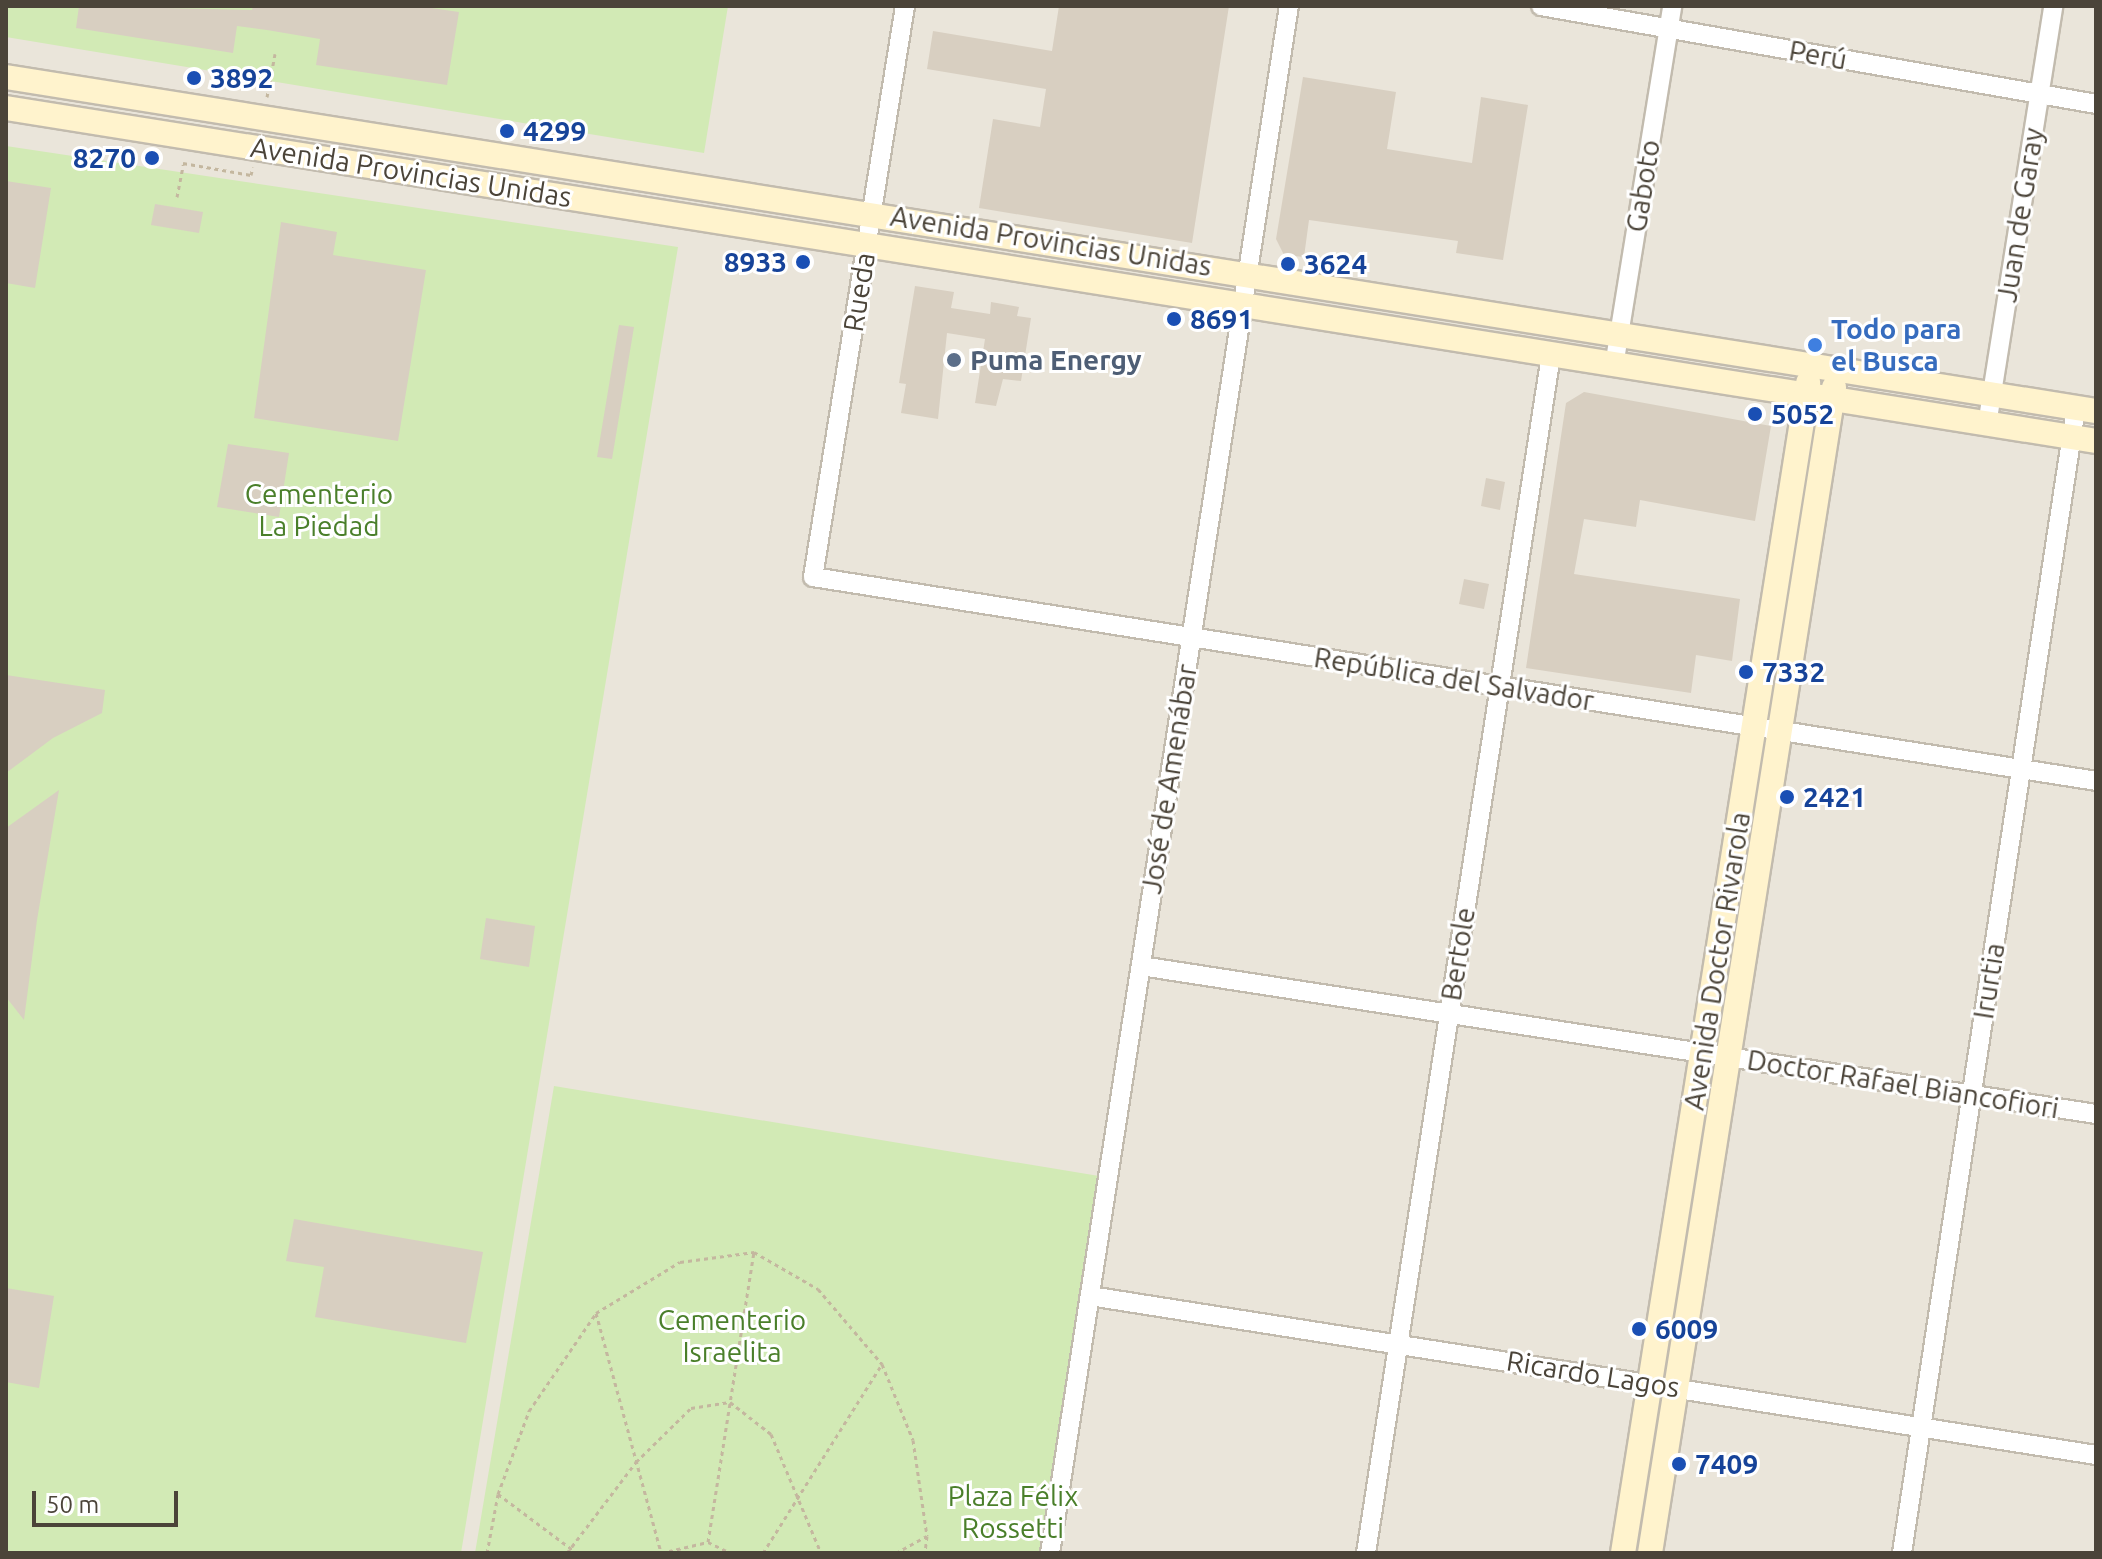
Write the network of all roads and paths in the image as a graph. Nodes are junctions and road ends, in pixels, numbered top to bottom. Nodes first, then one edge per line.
1 (905, 6) edge
2 (1289, 6) edge
3 (1541, 6) edge
4 (1672, 6) edge
5 (2053, 6) edge
6 (1668, 28) junction
7 (275, 54) dead end
8 (272, 70) dead end
9 (6, 77) edge
10 (2039, 94) junction
11 (2096, 104) edge
12 (6, 108) edge
13 (187, 136) junction
14 (177, 197) dead end
15 (872, 211) junction
16 (866, 244) junction
17 (1247, 274) junction
18 (1242, 305) junction
19 (1619, 336) junction
20 (1551, 355) junction
21 (1614, 366) junction
22 (1811, 368) junction
23 (1836, 372) junction
24 (1992, 396) junction
25 (1806, 398) junction
26 (1831, 402) junction
27 (2086, 410) edge
28 (1987, 425) junction
29 (2071, 438) junction
30 (2096, 441) edge
31 (813, 577) joint
32 (1191, 637) junction
33 (1499, 686) junction
34 (1754, 727) junction
35 (1780, 731) junction
36 (2021, 769) junction
37 (2096, 781) edge
38 (1141, 966) junction
39 (1449, 1014) junction
40 (1702, 1053) junction
41 (1728, 1057) junction
42 (1972, 1095) junction
43 (2096, 1114) edge
44 (754, 1252) junction
45 (1090, 1296) junction
46 (596, 1313) junction
47 (1398, 1343) junction
48 (882, 1364) junction
49 (1650, 1384) junction
50 (1676, 1388) junction
51 (730, 1402) junction
52 (1922, 1427) junction
53 (2096, 1455) edge
54 (636, 1462) junction
55 (498, 1494) junction
56 (797, 1500) junction
57 (927, 1536) junction
58 (708, 1542) junction
59 (571, 1548) junction
60 (487, 1553) edge
61 (567, 1553) edge
62 (577, 1553) edge
63 (661, 1553) edge
64 (731, 1553) edge
65 (763, 1553) edge
66 (821, 1553) edge
67 (896, 1553) edge
68 (925, 1553) edge
69 (1050, 1553) edge
70 (1366, 1553) edge
71 (1623, 1553) edge
72 (1650, 1553) edge
73 (1902, 1553) edge

1 - 15 street, Rueda
2 - 17 street, José de Amenábar
3 - 6 street, Perú
4 - 6 street, Gaboto
5 - 10 street, Juan de Garay
6 - 10 street, Perú
6 - 19 street, Gaboto
7 - 8 path
9 - 15 main road, Avenida Provincias Unidas
10 - 11 street, Perú
10 - 24 street, Juan de Garay
12 - 13 main road, Avenida Provincias Unidas
13 - 14 path
13 - 16 main road, Avenida Provincias Unidas
15 - 16 street, Rueda
15 - 17 main road, Avenida Provincias Unidas
16 - 18 main road, Avenida Provincias Unidas
16 - 31 street, Rueda
17 - 18 street, José de Amenábar
17 - 19 main road, Avenida Provincias Unidas
18 - 20 main road, Avenida Provincias Unidas
18 - 32 street, José de Amenábar
19 - 21 street, Gaboto
19 - 22 main road, Avenida Provincias Unidas
20 - 21 main road, Avenida Provincias Unidas
20 - 33 street, Bertole
21 - 25 main road, Avenida Provincias Unidas
22 - 23 main road, Avenida Provincias Unidas
22 - 25 main road, Avenida Doctor Rivarola
23 - 24 main road, Avenida Provincias Unidas
23 - 26 main road, Avenida Doctor Rivarola
24 - 27 main road, Avenida Provincias Unidas
24 - 28 street, Juan de Garay
25 - 26 main road, Avenida Provincias Unidas
25 - 34 main road, Avenida Doctor Rivarola
26 - 28 main road, Avenida Provincias Unidas
26 - 35 main road, Avenida Doctor Rivarola
27 - 29 street, Irurtia
28 - 29 main road, Avenida Provincias Unidas
29 - 30 main road, Avenida Provincias Unidas
29 - 36 street, Irurtia
31 - 32 street, República del Salvador
32 - 33 street, República del Salvador
32 - 38 street, José de Amenábar
33 - 34 street, República del Salvador
33 - 39 street, Bertole
34 - 35 street, República del Salvador
34 - 40 main road, Avenida Doctor Rivarola
35 - 36 street, República del Salvador
35 - 41 main road, Avenida Doctor Rivarola
36 - 37 street, República del Salvador
36 - 42 street, Irurtia
38 - 39 street, Doctor Rafael Biancofiori
38 - 45 street, José de Amenábar
39 - 40 street, Doctor Rafael Biancofiori
39 - 47 street, Bertole
40 - 41 street, Doctor Rafael Biancofiori
40 - 49 main road, Avenida Doctor Rivarola
41 - 42 street, Doctor Rafael Biancofiori
41 - 50 main road, Avenida Doctor Rivarola
42 - 43 street, Doctor Rafael Biancofiori
42 - 52 street, Irurtia
44 - 46 path
44 - 48 path
44 - 51 path
45 - 47 street, Ricardo Lagos
45 - 69 street, José de Amenábar
46 - 54 path
46 - 55 path
47 - 49 street, Ricardo Lagos
47 - 70 street, Bertole
48 - 56 path
48 - 57 path
49 - 50 street, Ricardo Lagos
49 - 71 main road, Avenida Doctor Rivarola
50 - 52 street, Ricardo Lagos
50 - 72 main road, Avenida Doctor Rivarola
51 - 54 path
51 - 56 path
51 - 58 path
52 - 53 street, Ricardo Lagos
52 - 73 street, Irurtia
54 - 59 path
54 - 63 path
55 - 59 path
55 - 60 path
56 - 65 path
56 - 66 path
57 - 67 path
57 - 68 path
58 - 63 path
58 - 64 path
59 - 61 path
59 - 62 path

